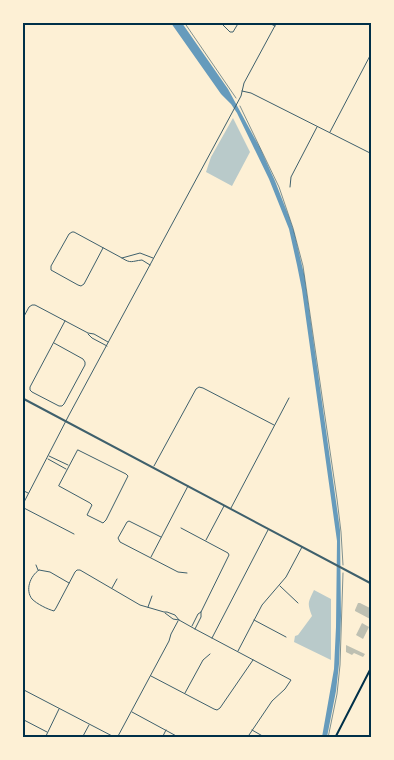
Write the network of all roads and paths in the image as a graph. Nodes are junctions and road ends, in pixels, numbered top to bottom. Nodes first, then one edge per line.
1 (184, 22) edge
2 (220, 22) edge
3 (239, 22) edge
4 (267, 22) edge
5 (276, 23) edge
6 (274, 26) junction
7 (372, 52) edge
8 (242, 91) junction
9 (236, 99) dead end
10 (240, 106) dead end
11 (318, 126) junction
12 (330, 132) junction
13 (372, 154) edge
14 (290, 187) dead end
15 (103, 248) junction
16 (122, 258) junction
17 (154, 259) junction
18 (150, 265) junction
19 (22, 320) edge
20 (65, 321) junction
21 (88, 333) junction
22 (97, 336) junction
23 (95, 339) junction
24 (109, 342) junction
25 (54, 344) junction
26 (107, 346) junction
27 (22, 398) edge
28 (289, 398) dead end
29 (66, 421) junction
30 (274, 425) junction
31 (49, 456) junction
32 (47, 459) junction
33 (61, 462) junction
34 (59, 466) junction
35 (69, 466) junction
36 (153, 467) junction
37 (67, 470) junction
38 (188, 486) junction
39 (22, 490) edge
40 (29, 494) junction
41 (224, 505) junction
42 (22, 506) edge
43 (231, 509) junction
44 (181, 528) dead end
45 (269, 528) junction
46 (74, 534) dead end
47 (161, 537) junction
48 (205, 541) junction
49 (302, 546) junction
50 (150, 558) junction
51 (36, 565) dead end
52 (342, 566) junction
53 (39, 570) junction
54 (343, 571) dead end
55 (187, 573) dead end
56 (117, 579) dead end
57 (69, 583) junction
58 (372, 584) edge
59 (280, 585) junction
60 (112, 589) junction
61 (152, 596) dead end
62 (298, 602) dead end
63 (148, 608) junction
64 (164, 612) junction
65 (201, 612) junction
66 (171, 613) junction
67 (169, 616) junction
68 (196, 619) junction
69 (179, 620) junction
70 (199, 620) junction
71 (253, 620) junction
72 (191, 626) junction
73 (194, 629) junction
74 (286, 637) dead end
75 (212, 638) junction
76 (237, 652) junction
77 (210, 654) dead end
78 (253, 660) junction
79 (372, 666) edge
80 (151, 676) junction
81 (22, 689) edge
82 (185, 694) junction
83 (60, 708) junction
84 (132, 712) junction
85 (22, 719) edge
86 (90, 724) junction
87 (166, 730) junction
88 (252, 730) junction
89 (47, 733) junction
90 (45, 738) edge
91 (82, 738) edge
92 (116, 738) edge
93 (162, 738) edge
94 (180, 738) edge
95 (247, 738) edge
96 (266, 738) edge
97 (328, 738) edge
98 (335, 738) edge

1 - 9 path
2 - 3 street
4 - 6 street
5 - 6 street
6 - 8 street
7 - 12 street
8 - 11 street
8 - 17 street
10 - 52 path
11 - 12 street
11 - 14 street
12 - 13 street
15 - 15 street
15 - 16 street
16 - 17 street
16 - 18 street
17 - 18 street
18 - 24 street
19 - 20 street
20 - 21 street
20 - 25 street
21 - 22 street
21 - 23 street
22 - 23 street
22 - 24 street
23 - 26 street
24 - 26 street
25 - 25 street
26 - 29 street
27 - 29 street
28 - 30 street
29 - 31 street
29 - 36 street
30 - 36 street
30 - 43 street
31 - 32 street
31 - 33 street
32 - 34 street
32 - 40 street
33 - 34 street
33 - 35 street
34 - 37 street
35 - 37 street
35 - 37 street
36 - 38 street
38 - 41 street
38 - 47 street
39 - 40 street
40 - 42 street
41 - 43 street
41 - 48 street
42 - 46 street
43 - 45 street
44 - 48 street
45 - 49 street
45 - 75 street
47 - 50 street
47 - 50 street
48 - 65 street
49 - 52 street
49 - 59 street
50 - 55 street
51 - 53 street
52 - 58 street
53 - 57 street
53 - 57 street
54 - 97 path
56 - 60 street
57 - 60 street
59 - 62 street
59 - 71 street
60 - 63 street
61 - 63 street
63 - 64 street
64 - 66 street
64 - 67 street
65 - 68 street
65 - 70 street
66 - 67 street
66 - 69 street
67 - 69 street
68 - 70 street
68 - 72 street
69 - 72 street
69 - 80 street
70 - 73 street
71 - 74 street
71 - 76 street
72 - 73 street
73 - 75 street
75 - 76 street
76 - 78 street
77 - 82 street
78 - 82 street
78 - 88 street
79 - 98 main road
80 - 82 street
80 - 84 street
81 - 83 street
83 - 86 street
83 - 89 street
84 - 87 street
84 - 92 street
85 - 89 street
86 - 91 street
86 - 92 street
87 - 93 street
87 - 94 street
88 - 95 street
88 - 96 street
89 - 90 street

